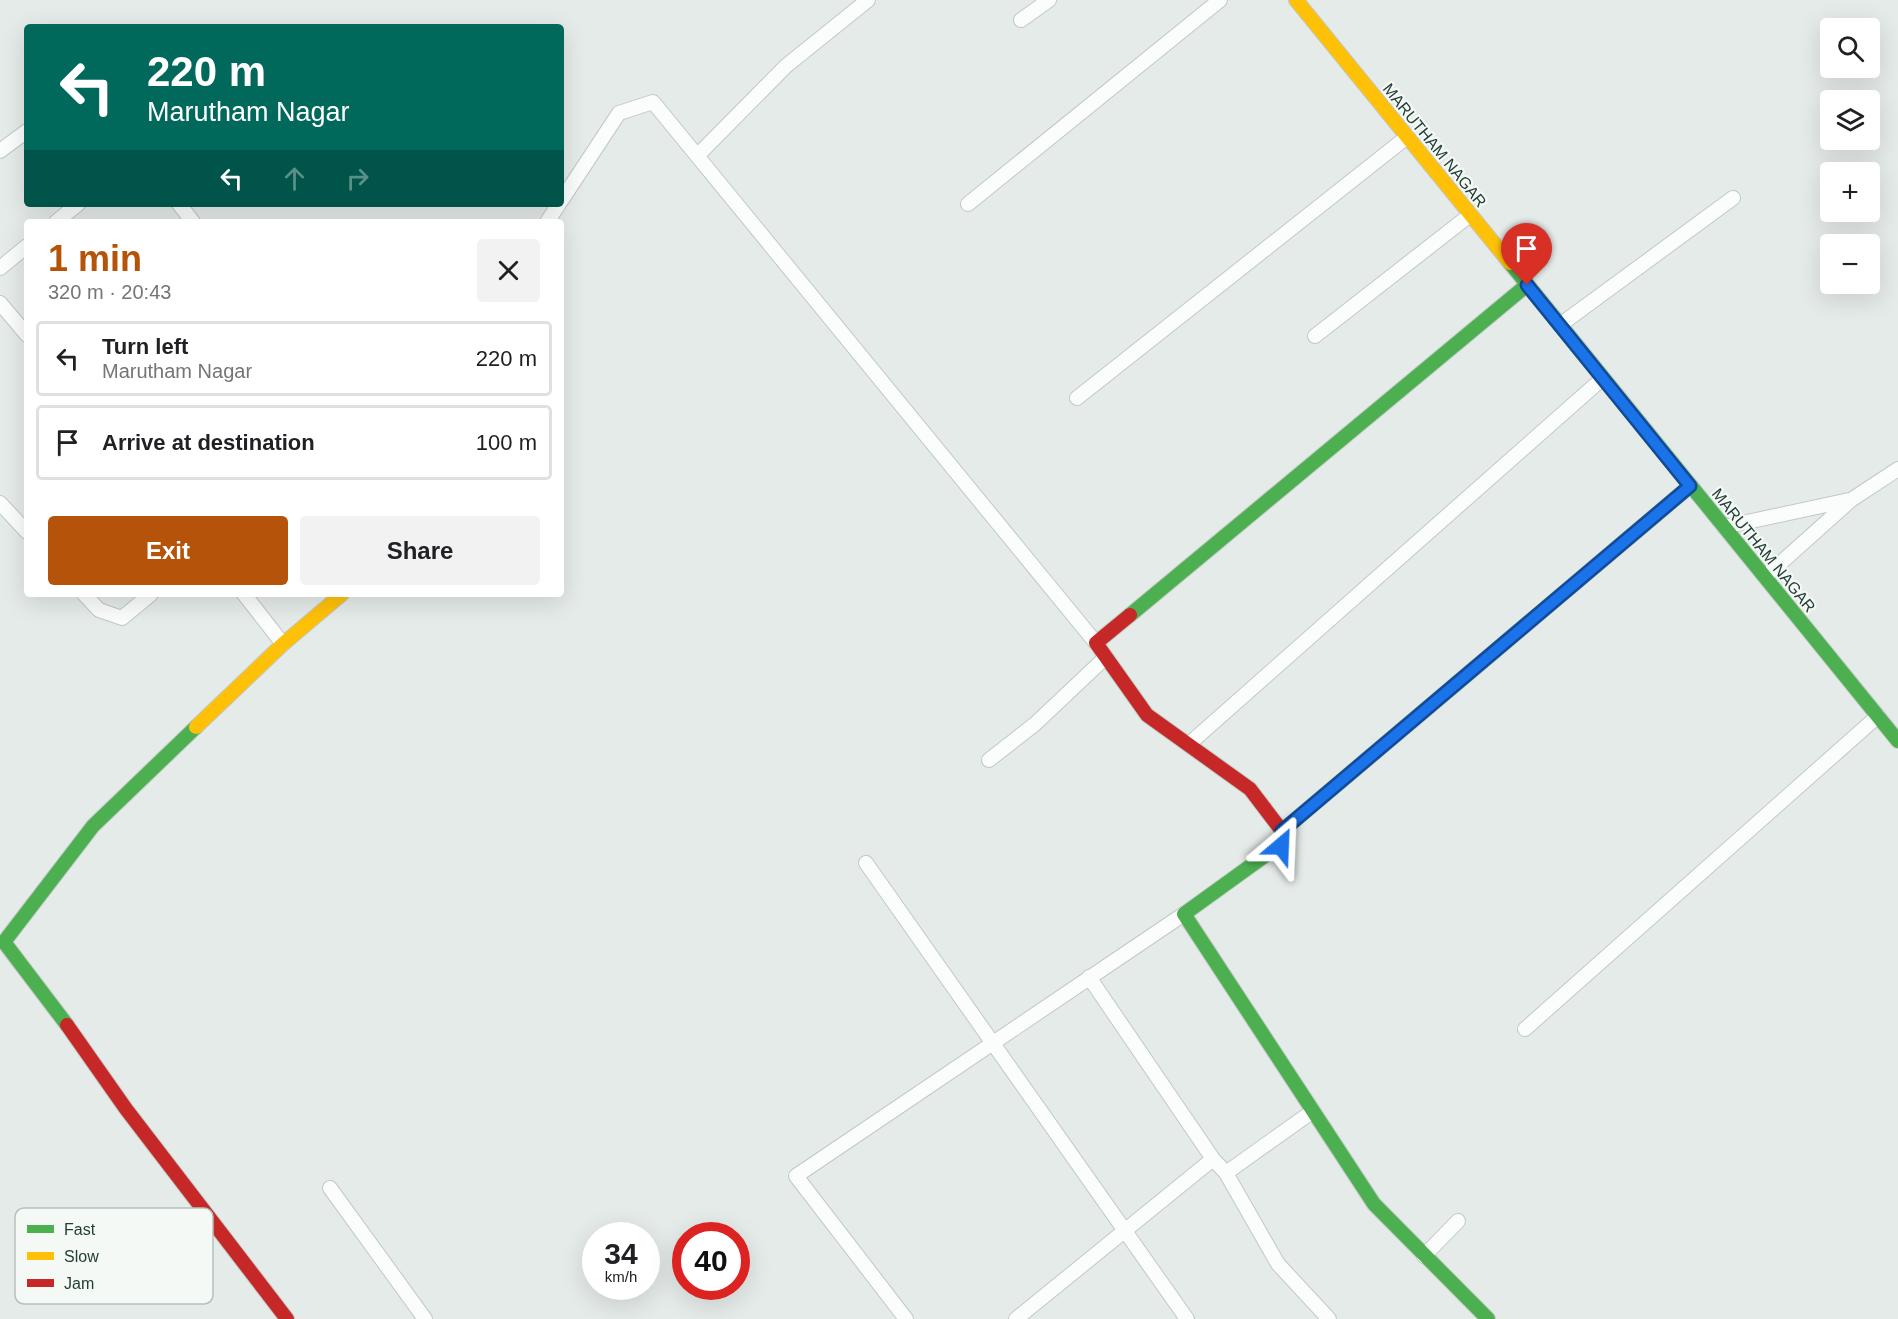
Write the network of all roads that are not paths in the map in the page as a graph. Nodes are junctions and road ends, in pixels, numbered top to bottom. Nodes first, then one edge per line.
1 (868, 0) edge
2 (1049, 0) edge
3 (1220, 0) edge
4 (1296, 0) edge
5 (1021, 20) dead end
6 (24, 133) edge
7 (1407, 137) junction
8 (0, 151) edge
9 (697, 156) junction
10 (564, 197) edge
11 (1733, 198) dead end
12 (968, 204) dead end
13 (74, 207) edge
14 (1470, 215) junction
15 (60, 219) edge
16 (24, 248) edge
17 (0, 268) edge
18 (1527, 285) junction
19 (0, 303) edge
20 (1560, 325) junction
21 (24, 331) edge
22 (1315, 336) dead end
23 (1603, 378) junction
24 (1077, 398) dead end
25 (1898, 469) edge
26 (1690, 486) junction
27 (1851, 500) junction
28 (0, 503) edge
29 (1724, 527) junction
30 (24, 529) edge
31 (1764, 577) junction
32 (87, 597) edge
33 (147, 597) edge
34 (246, 597) edge
35 (338, 597) edge
36 (1096, 643) junction
37 (283, 644) junction
38 (1106, 657) junction
39 (1878, 716) junction
40 (1893, 727) edge
41 (1898, 741) edge
42 (1189, 744) junction
43 (989, 760) dead end
44 (1282, 831) junction
45 (866, 863) dead end
46 (1184, 914) junction
47 (1089, 977) junction
48 (1525, 1029) dead end
49 (993, 1043) junction
50 (1313, 1111) junction
51 (1213, 1159) junction
52 (1226, 1173) junction
53 (330, 1188) dead end
54 (202, 1208) edge
55 (1458, 1221) dead end
56 (213, 1222) edge
57 (1126, 1230) junction
58 (1424, 1256) junction
59 (287, 1319) edge
60 (424, 1319) edge
61 (906, 1319) edge
62 (1016, 1319) edge
63 (1187, 1319) edge
64 (1329, 1319) edge
65 (1488, 1319) edge

1 - 9 street
2 - 5 street
3 - 12 street
4 - 7 street, MARUTHAM NAGAR
6 - 8 street
7 - 14 street, MARUTHAM NAGAR
7 - 24 street
9 - 10 street
9 - 36 street
11 - 20 street
13 - 15 street
14 - 18 street, MARUTHAM NAGAR
14 - 22 street
16 - 17 street
18 - 20 street, MARUTHAM NAGAR
18 - 36 street
19 - 21 street
20 - 23 street, MARUTHAM NAGAR
23 - 26 street, MARUTHAM NAGAR
23 - 42 street
25 - 27 street
26 - 29 street, MARUTHAM NAGAR
26 - 44 street
27 - 29 street
27 - 31 street
28 - 30 street
29 - 31 street, MARUTHAM NAGAR
31 - 39 street, MARUTHAM NAGAR
32 - 33 street
34 - 37 street
35 - 37 street
36 - 38 street
37 - 54 street
38 - 42 street
38 - 43 street
39 - 40 street, MARUTHAM NAGAR
39 - 48 street
40 - 41 street, MARUTHAM NAGAR
42 - 44 street
44 - 46 street
45 - 49 street
46 - 47 street
46 - 50 street
47 - 49 street
47 - 51 street
49 - 57 street
49 - 61 street
50 - 52 street
50 - 58 street
51 - 52 street
51 - 57 street
52 - 64 street
53 - 60 street
55 - 58 street
56 - 59 street
57 - 62 street
57 - 63 street
58 - 65 street

